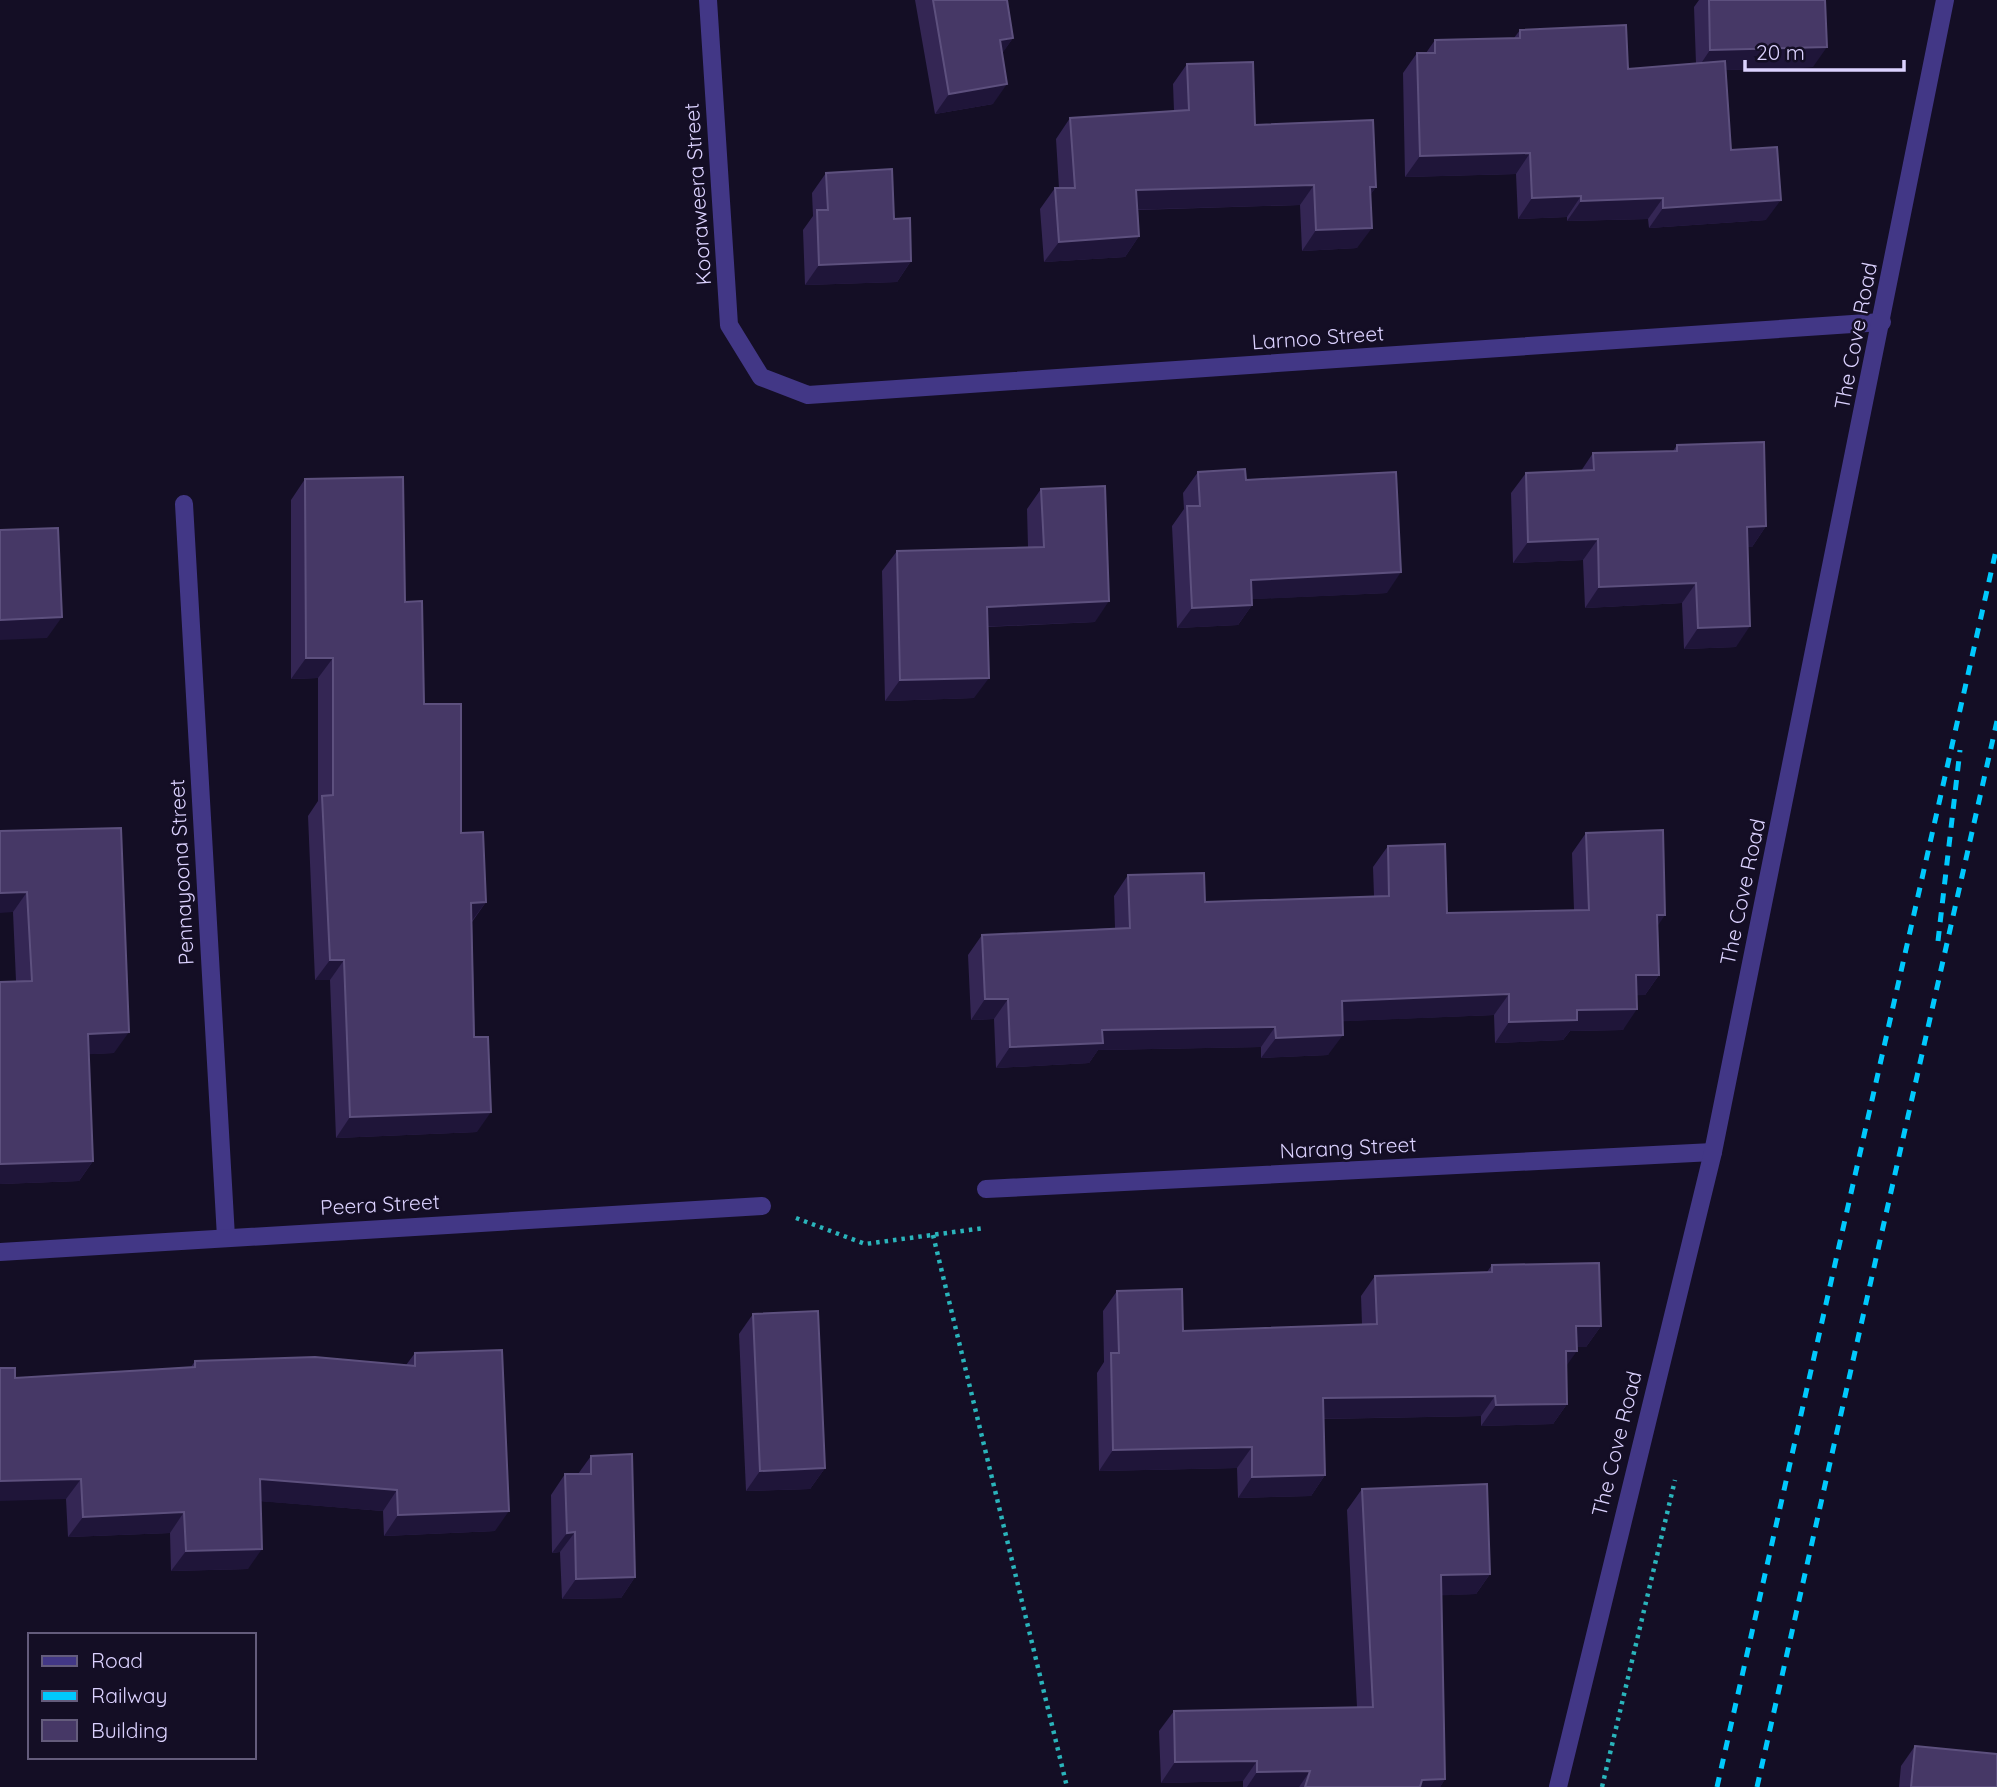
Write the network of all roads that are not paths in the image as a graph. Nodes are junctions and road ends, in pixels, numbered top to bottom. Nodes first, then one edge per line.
1 (708, 0) edge
2 (1945, 0) edge
3 (1882, 322) junction
4 (761, 377) joint
5 (184, 504) dead end
6 (1713, 1152) junction
7 (986, 1189) dead end
8 (762, 1206) road end
9 (226, 1237) junction
10 (0, 1252) edge
11 (1558, 1787) edge

1 - 4 street, Kooraweera Street
2 - 3 street, The Cove Road
3 - 4 street, Larnoo Street
3 - 6 street, The Cove Road
5 - 9 street, Pennayoona Street
6 - 7 street, Narang Street
6 - 11 street, The Cove Road
8 - 9 street, Peera Street
9 - 10 street, Peera Street

